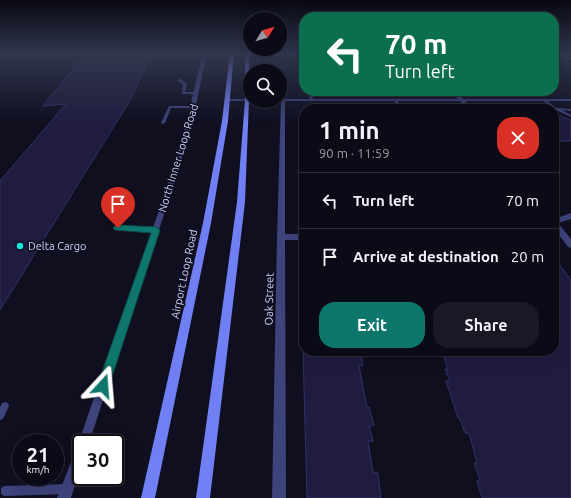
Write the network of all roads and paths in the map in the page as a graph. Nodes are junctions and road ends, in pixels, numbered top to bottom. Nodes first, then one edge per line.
1 (199, 76) edge
2 (230, 76) edge
3 (179, 80) dead end
4 (197, 93) junction
5 (311, 96) edge
6 (458, 96) edge
7 (228, 100) junction
8 (243, 100) edge
9 (287, 100) edge
10 (312, 100) junction
11 (396, 100) junction
12 (462, 100) junction
13 (544, 100) junction
14 (571, 100) edge
15 (398, 104) edge
16 (465, 104) edge
17 (549, 104) edge
18 (194, 107) junction
19 (248, 108) edge
20 (281, 108) edge
21 (559, 109) edge
22 (559, 110) edge
23 (571, 110) edge
24 (571, 116) edge
25 (163, 123) dead end
26 (571, 216) edge
27 (559, 220) edge
28 (118, 228) dead end
29 (559, 229) edge
30 (156, 230) junction
31 (281, 237) junction
32 (299, 237) edge
33 (571, 245) edge
34 (5, 406) dead end
35 (0, 416) edge
36 (86, 434) edge
37 (72, 475) edge
38 (4, 491) dead end
39 (66, 493) edge
40 (148, 498) edge
41 (203, 498) edge
42 (279, 498) edge

1 - 4 street, North Inner Loop Road
2 - 7 main road, Airport Loop Road
3 - 4 lane
4 - 18 street, North Inner Loop Road
5 - 10 lane
6 - 12 street
7 - 8 street
7 - 40 main road, Airport Loop Road
9 - 10 street
10 - 11 street
11 - 12 street
11 - 15 lane
12 - 13 street
12 - 16 street
13 - 14 street
13 - 17 lane
18 - 25 lane
18 - 30 street, North Inner Loop Road
19 - 41 main road
20 - 31 street, Oak Street
21 - 23 lane
22 - 24 lane
26 - 27 street
28 - 30 lane
29 - 33 street
30 - 36 street, North Inner Loop Road
31 - 32 street
31 - 42 street, Oak Street
34 - 35 lane
37 - 39 street
38 - 39 lane

